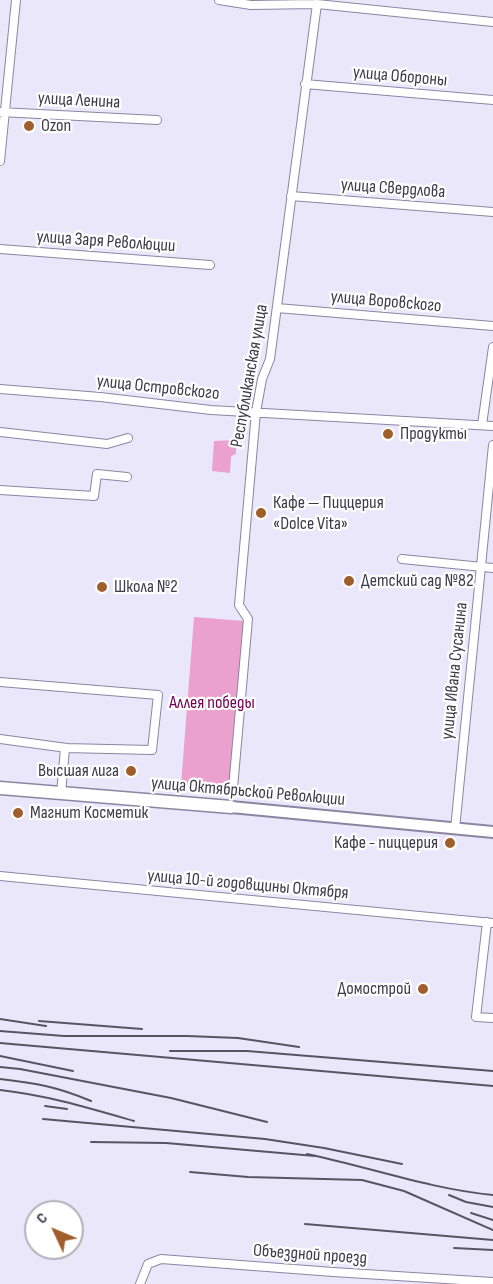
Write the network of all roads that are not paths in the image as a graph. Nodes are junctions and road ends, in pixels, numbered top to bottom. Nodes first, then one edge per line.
1 (16, 0) edge
2 (219, 0) edge
3 (317, 4) junction
4 (493, 22) edge
5 (305, 84) junction
6 (493, 100) edge
7 (2, 112) edge
8 (157, 120) dead end
9 (0, 161) edge
10 (291, 196) junction
11 (493, 212) edge
12 (0, 249) edge
13 (210, 265) dead end
14 (278, 308) junction
15 (493, 326) edge
16 (493, 347) edge
17 (0, 389) edge
18 (256, 412) junction
19 (482, 425) junction
20 (493, 426) edge
21 (0, 432) edge
22 (128, 438) dead end
23 (493, 445) edge
24 (127, 477) dead end
25 (0, 490) edge
26 (402, 559) dead end
27 (481, 566) junction
28 (493, 568) edge
29 (0, 682) edge
30 (0, 739) edge
31 (67, 748) junction
32 (0, 788) edge
33 (233, 788) dead end
34 (61, 794) junction
35 (231, 807) joint
36 (455, 829) junction
37 (493, 832) edge
38 (0, 876) edge
39 (490, 923) edge
40 (493, 1018) edge
41 (493, 1282) edge
42 (140, 1284) edge

1 - 7 street
2 - 3 street
3 - 4 street
3 - 5 street, Республиканская улица
5 - 6 street, улица Обороны
5 - 10 street, Республиканская улица
7 - 8 street, улица Ленина
7 - 9 street
10 - 11 street, улица Свердлова
10 - 14 street, Республиканская улица
12 - 13 street, улица Заря Революции
14 - 15 street, улица Воровского
14 - 18 street, Республиканская улица
16 - 19 street
17 - 18 street, улица Островского
18 - 19 street, улица Островского
18 - 33 street, Республиканская улица
19 - 20 street, улица Островского
21 - 22 street
23 - 27 street, улица Ивана Сусанина
24 - 25 street
26 - 27 street
27 - 28 street
27 - 36 street, улица Ивана Сусанина
29 - 31 street
30 - 31 street
31 - 34 street
32 - 34 main road, улица Октябрьской Революции
34 - 35 main road, улица Октябрьской Революции
35 - 36 street, улица Октябрьской Революции
36 - 37 street, улица Октябрьской Революции
38 - 39 street, улица 10-й годовщины Октября
39 - 40 street
41 - 42 street, Объездной проезд

